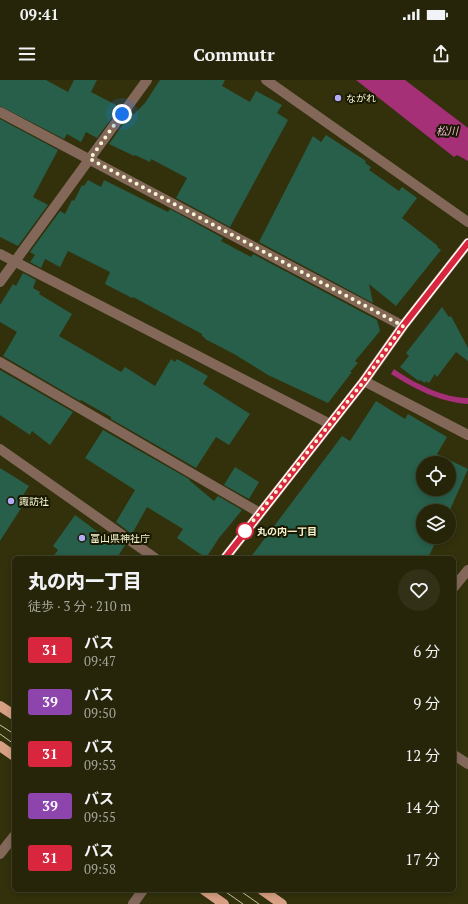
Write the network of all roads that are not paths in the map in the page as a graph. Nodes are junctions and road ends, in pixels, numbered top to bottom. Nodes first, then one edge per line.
1 (147, 80) edge
2 (266, 80) edge
3 (0, 112) edge
4 (90, 159) junction
5 (468, 222) edge
6 (468, 243) edge
7 (0, 254) edge
8 (15, 262) junction
9 (0, 282) edge
10 (403, 326) junction
11 (0, 362) edge
12 (364, 381) junction
13 (330, 424) junction
14 (468, 435) edge
15 (0, 449) edge
16 (260, 513) junction
17 (153, 556) edge
18 (227, 556) edge
19 (468, 570) edge
20 (456, 585) edge
21 (0, 706) edge
22 (12, 714) edge
23 (0, 746) edge
24 (12, 755) edge
25 (456, 756) edge
26 (468, 764) edge
27 (12, 839) edge
28 (0, 854) edge
29 (142, 892) edge
30 (207, 892) edge
31 (265, 892) edge
32 (133, 904) edge
33 (224, 904) edge
34 (282, 904) edge

1 - 4 street
2 - 5 street
3 - 4 street
4 - 8 street
4 - 10 street
6 - 10 main road
7 - 8 street
8 - 9 street
8 - 13 street
10 - 12 main road
11 - 16 street
12 - 13 main road
12 - 14 street
13 - 16 main road
15 - 17 street
16 - 18 main road
19 - 20 street
21 - 22 main road
23 - 24 main road
25 - 26 street
27 - 28 street
29 - 32 street
30 - 33 main road
31 - 34 main road

